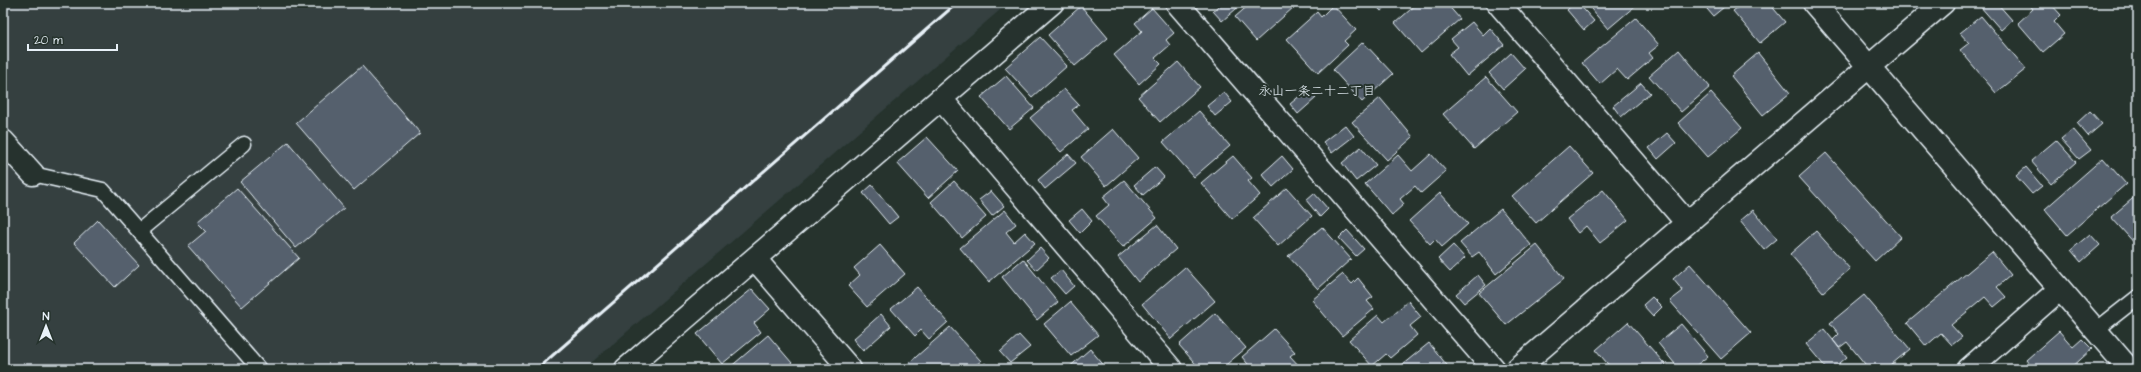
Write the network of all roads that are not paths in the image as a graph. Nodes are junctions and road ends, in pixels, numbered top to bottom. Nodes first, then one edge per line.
1 (1052, 3) edge
2 (1177, 3) edge
3 (1498, 3) edge
4 (1814, 3) edge
5 (1943, 3) edge
6 (1869, 67) junction
7 (941, 99) junction
8 (3, 141) edge
9 (244, 144) dead end
10 (33, 174) joint
11 (1687, 223) junction
12 (139, 231) junction
13 (755, 259) junction
14 (2060, 289) junction
15 (2138, 296) edge
16 (2096, 330) junction
17 (259, 369) edge
18 (626, 369) edge
19 (850, 369) edge
20 (1171, 369) edge
21 (1494, 369) edge
22 (1517, 369) edge
23 (1968, 369) edge
24 (2129, 369) edge

1 - 7 street
2 - 21 street
3 - 11 street
4 - 6 street
5 - 6 street
6 - 11 street
6 - 14 street
7 - 13 street
7 - 20 street
8 - 10 street
9 - 12 lane
10 - 12 lane
11 - 22 street
12 - 17 lane
13 - 18 street
13 - 19 street
14 - 16 street
14 - 23 street
15 - 16 lane
16 - 24 street

